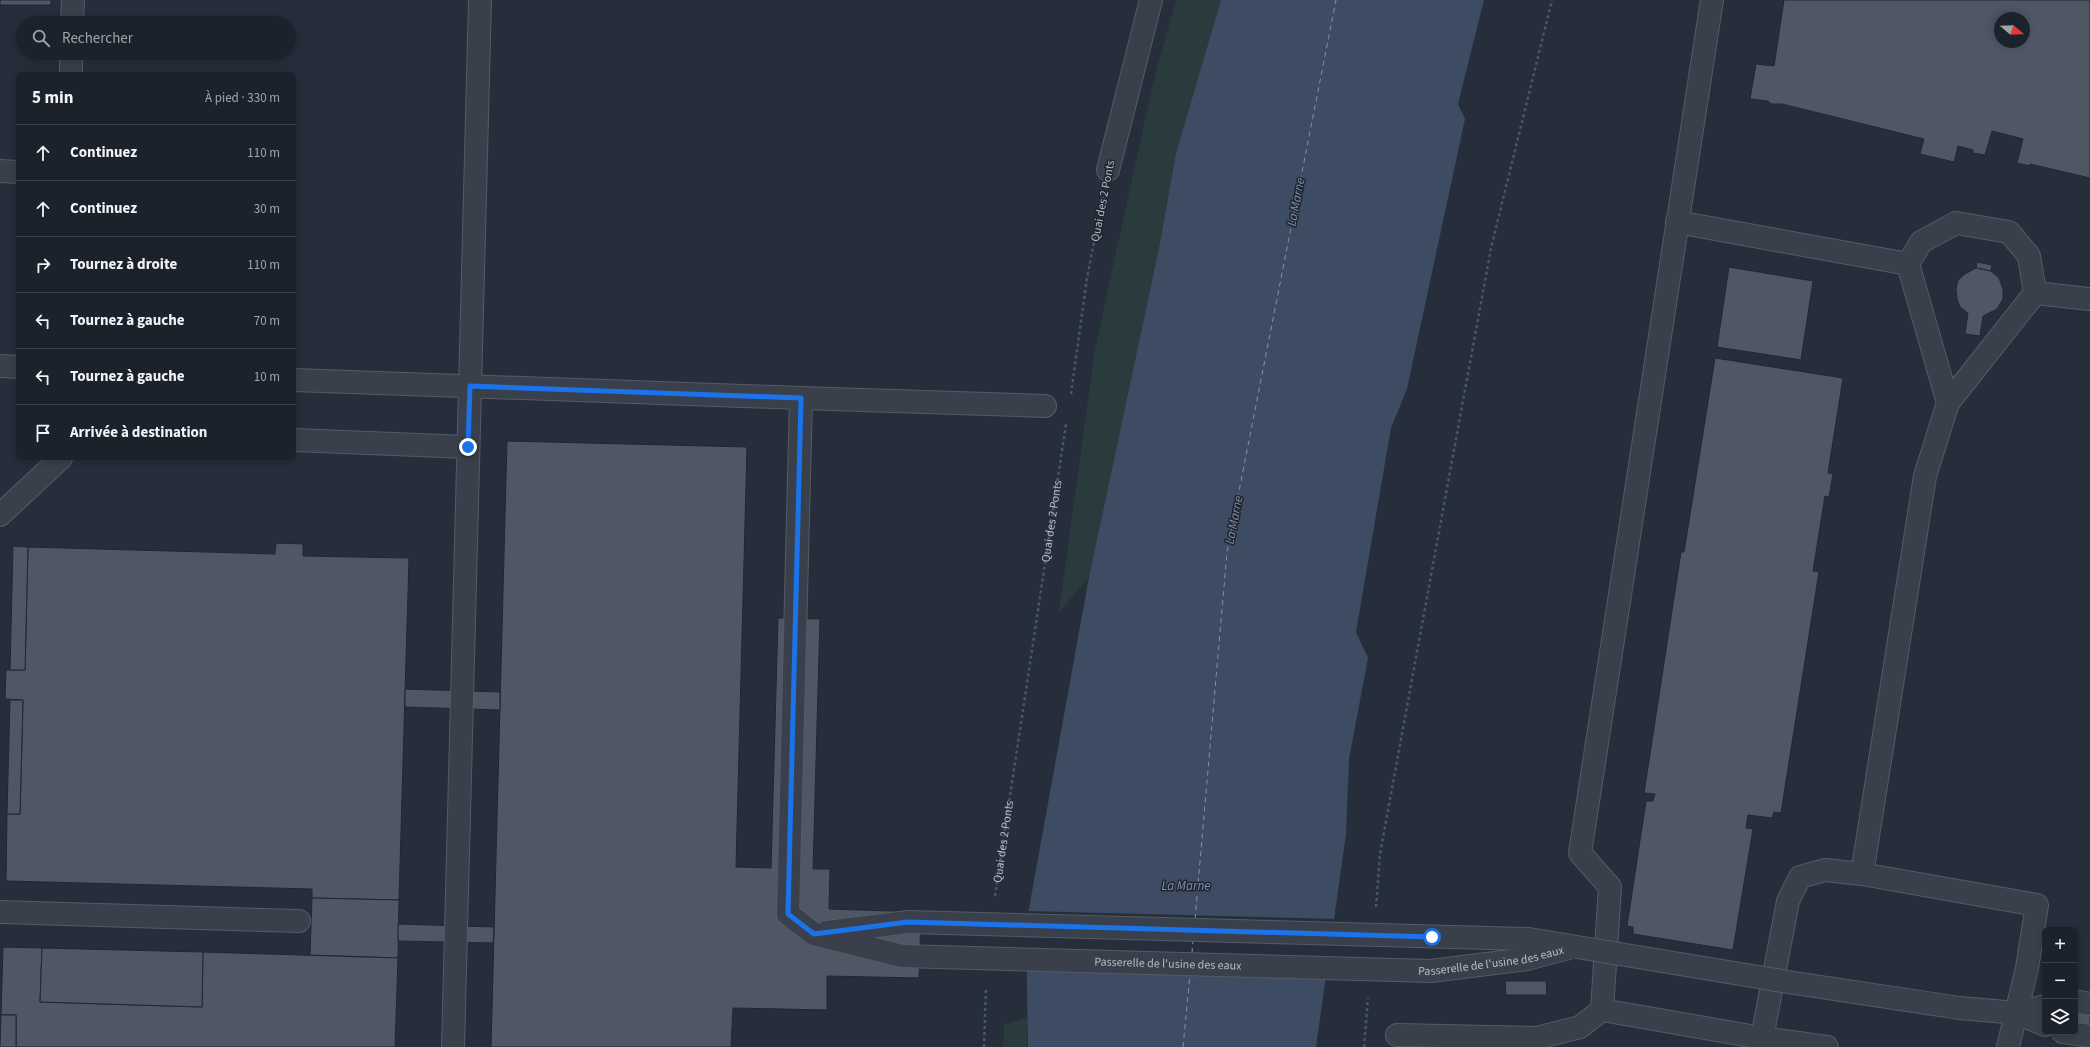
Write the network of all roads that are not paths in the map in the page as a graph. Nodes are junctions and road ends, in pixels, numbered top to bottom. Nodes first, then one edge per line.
1 (73, 0) edge
2 (480, 0) edge
3 (1151, 0) edge
4 (1712, 0) edge
5 (72, 16) edge
6 (72, 60) edge
7 (71, 72) edge
8 (1108, 170) road end
9 (0, 171) edge
10 (16, 172) edge
11 (1677, 222) junction
12 (1908, 264) junction
13 (2035, 293) junction
14 (2090, 299) edge
15 (0, 366) edge
16 (16, 367) edge
17 (296, 380) edge
18 (470, 386) junction
19 (801, 398) junction
20 (1948, 404) junction
21 (1045, 406) dead end
22 (296, 440) edge
23 (468, 447) junction
24 (58, 460) edge
25 (0, 515) edge
26 (1862, 874) junction
27 (0, 912) edge
28 (299, 921) dead end
29 (814, 934) junction
30 (1578, 946) junction
31 (2078, 1002) edge
32 (2090, 1004) edge
33 (2042, 1007) edge
34 (1602, 1010) junction
35 (2017, 1013) junction
36 (2042, 1025) edge
37 (2078, 1034) edge
38 (1397, 1035) dead end
39 (2090, 1036) edge
40 (1762, 1038) junction
41 (1536, 1043) edge
42 (453, 1047) edge
43 (1827, 1047) edge
44 (2008, 1047) edge

1 - 5 street
2 - 18 street
3 - 8 street, Quai des 2 Ponts
4 - 11 street
6 - 7 street
9 - 10 street
11 - 12 street
11 - 34 street
12 - 13 street
12 - 20 street
13 - 14 street
13 - 20 street
15 - 16 street
17 - 18 street
18 - 19 street
18 - 23 street
19 - 21 street
19 - 29 street
20 - 26 street
22 - 23 street
23 - 42 street
24 - 25 street
26 - 35 street
26 - 40 street
27 - 28 street
29 - 30 street, Passerelle de l'usine des eaux, bridge
29 - 30 street, Passerelle de l'usine des eaux, bridge
30 - 35 street, bridge
31 - 32 street
33 - 35 street
34 - 40 street
34 - 41 street
35 - 36 street
35 - 44 street
37 - 39 street
38 - 41 street
40 - 43 street

